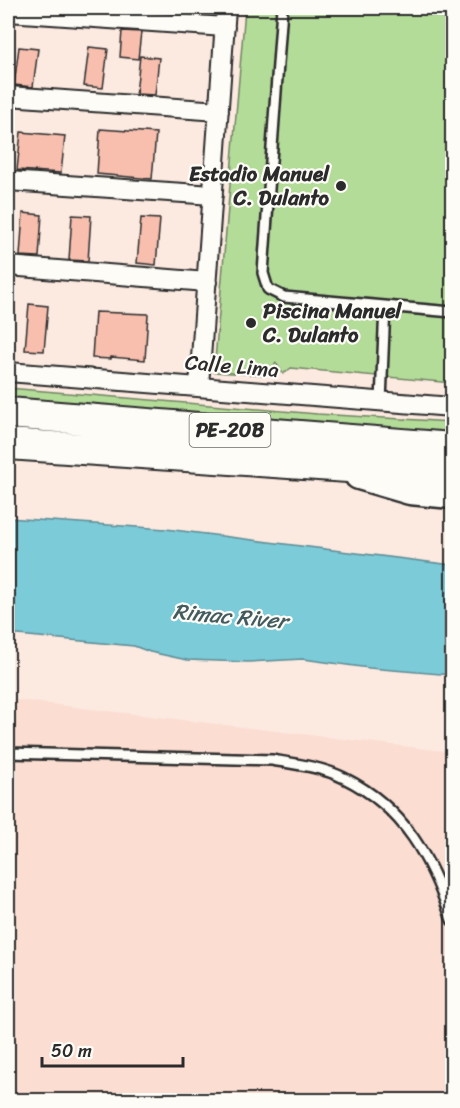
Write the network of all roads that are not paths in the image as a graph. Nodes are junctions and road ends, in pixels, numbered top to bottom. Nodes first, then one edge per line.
1 (226, 8) edge
2 (282, 8) edge
3 (8, 12) edge
4 (225, 27) junction
5 (8, 96) edge
6 (219, 111) junction
7 (8, 181) edge
8 (213, 195) junction
9 (8, 266) edge
10 (207, 282) junction
11 (385, 306) junction
12 (453, 312) edge
13 (8, 372) edge
14 (200, 386) junction
15 (381, 401) junction
16 (453, 407) edge
17 (8, 413) edge
18 (8, 444) edge
19 (453, 448) edge
20 (328, 466) junction
21 (453, 474) edge
22 (453, 494) edge
23 (8, 753) edge
24 (453, 920) edge

1 - 4 street
2 - 11 lane
3 - 4 street
4 - 6 street
5 - 6 street
6 - 8 street
7 - 8 street
8 - 10 street
9 - 10 street
10 - 14 street
11 - 12 lane
11 - 15 lane
13 - 14 street, Calle Lima
14 - 15 street, Calle Lima
15 - 16 street, Calle Lima
17 - 19 highway, PE-20B
18 - 20 highway, PE-20B
20 - 21 highway, PE-20B
20 - 22 main road
23 - 24 lane

